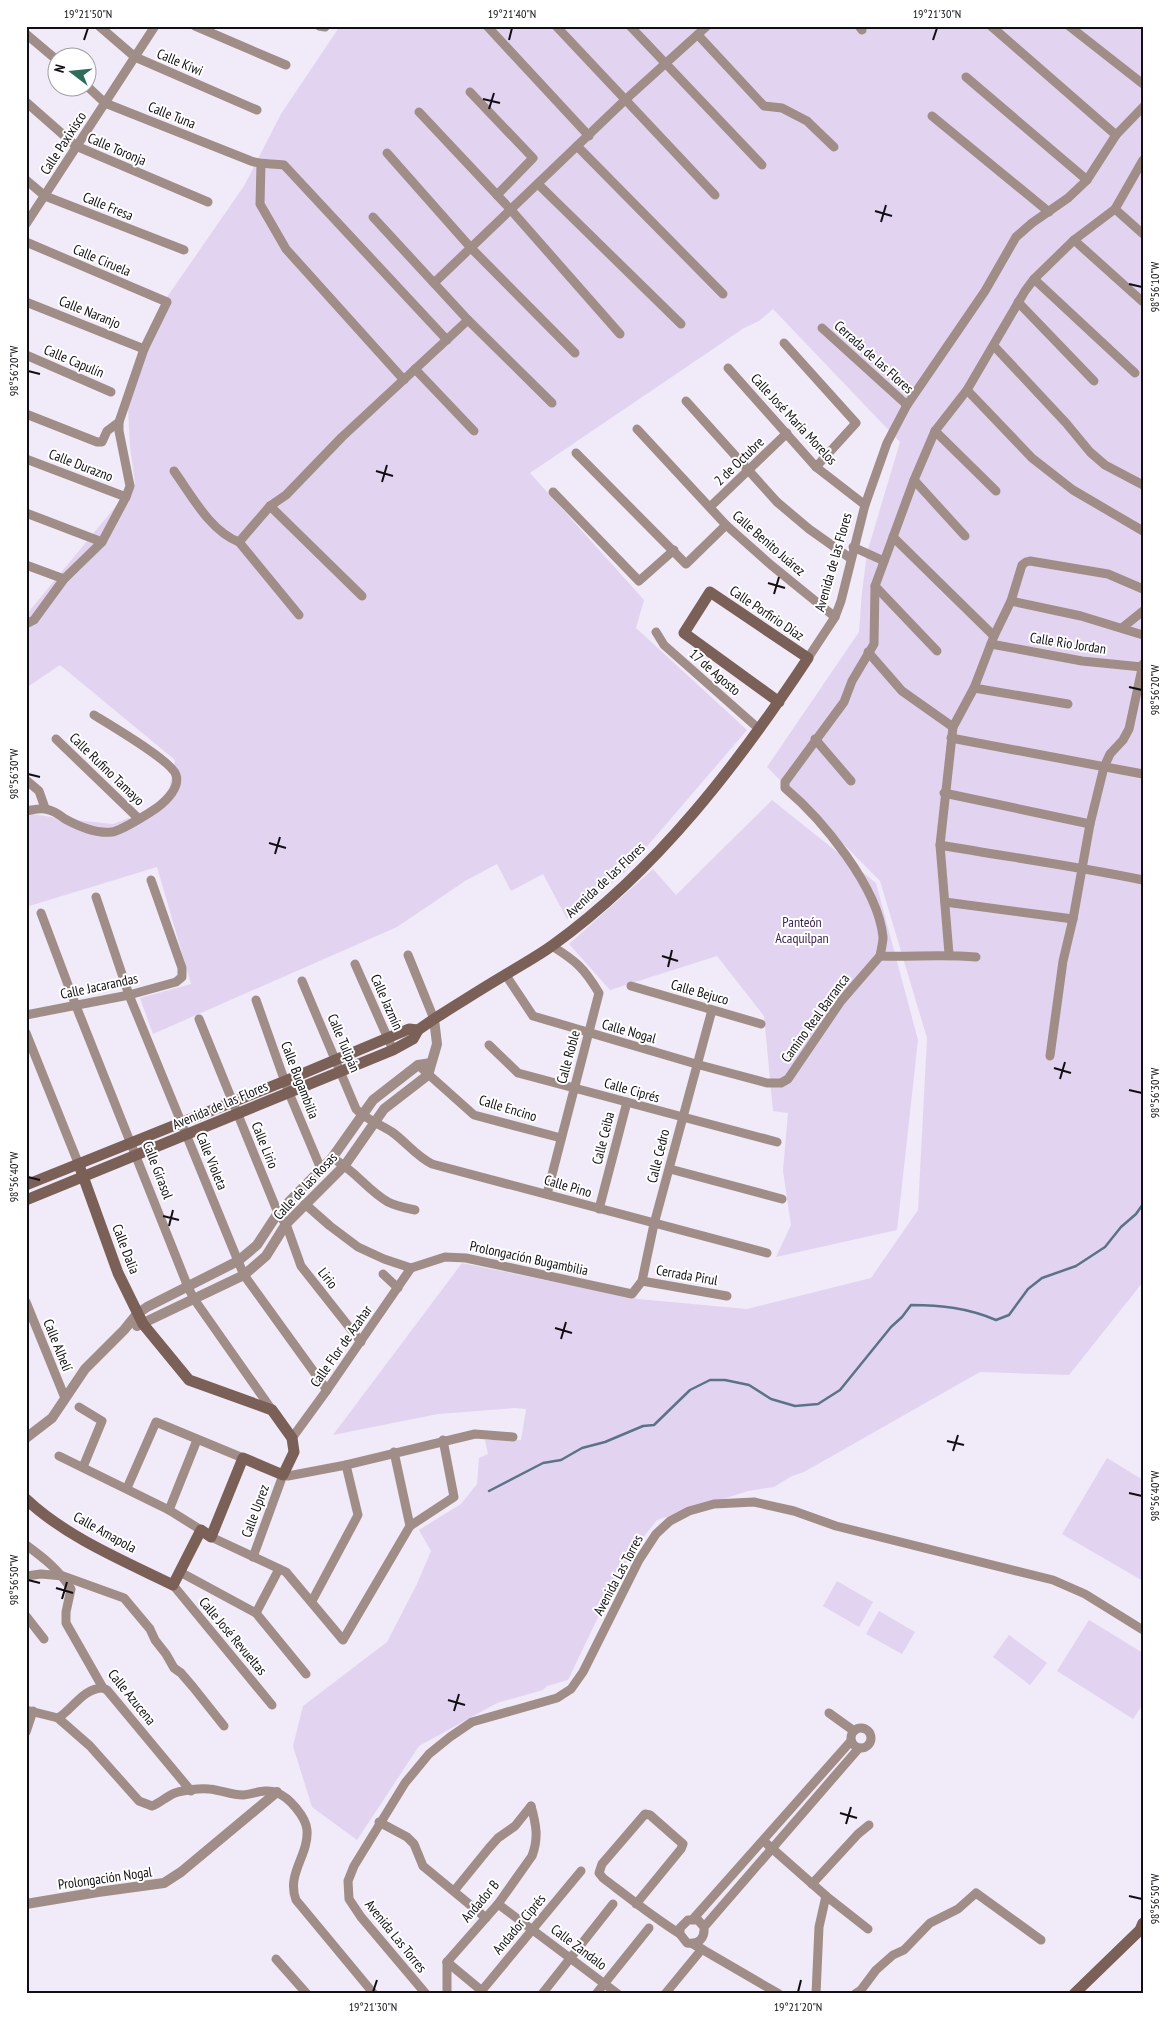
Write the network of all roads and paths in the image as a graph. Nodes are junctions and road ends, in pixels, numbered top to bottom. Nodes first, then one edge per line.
1 (99, 26) edge
2 (155, 26) edge
3 (195, 26) edge
4 (487, 26) edge
5 (556, 26) edge
6 (630, 26) edge
7 (707, 26) edge
8 (991, 26) edge
9 (1069, 26) edge
10 (26, 34) edge
11 (698, 35) junction
12 (48, 53) edge
13 (135, 57) junction
14 (665, 64) junction
15 (286, 65) dead end
16 (966, 77) dead end
17 (1143, 84) edge
18 (470, 92) dead end
19 (98, 96) edge
20 (625, 100) junction
21 (26, 102) edge
22 (105, 103) junction
23 (1143, 107) edge
24 (257, 110) dead end
25 (419, 112) dead end
26 (932, 116) dead end
27 (1116, 135) junction
28 (589, 136) junction
29 (76, 146) junction
30 (577, 146) junction
31 (834, 147) dead end
32 (387, 153) dead end
33 (1142, 161) edge
34 (261, 164) junction
35 (762, 165) dead end
36 (26, 180) edge
37 (1087, 180) junction
38 (538, 184) junction
39 (497, 194) junction
40 (716, 195) dead end
41 (45, 196) junction
42 (208, 202) dead end
43 (1115, 209) junction
44 (511, 210) junction
45 (1049, 212) junction
46 (373, 217) dead end
47 (26, 224) edge
48 (1143, 234) edge
49 (1074, 240) junction
50 (26, 242) edge
51 (471, 248) junction
52 (184, 250) dead end
53 (1034, 279) junction
54 (434, 283) junction
55 (723, 294) dead end
56 (26, 302) edge
57 (1018, 302) junction
58 (1143, 302) edge
59 (468, 320) junction
60 (680, 324) dead end
61 (822, 328) dead end
62 (620, 334) dead end
63 (447, 340) junction
64 (784, 343) dead end
65 (994, 346) junction
66 (144, 349) junction
67 (575, 353) dead end
68 (26, 356) edge
69 (728, 368) dead end
70 (415, 369) junction
71 (1135, 373) dead end
72 (404, 380) junction
73 (1094, 381) dead end
74 (967, 390) junction
75 (111, 392) dead end
76 (686, 400) dead end
77 (552, 403) dead end
78 (907, 405) junction
79 (26, 414) edge
80 (119, 422) junction
81 (637, 429) dead end
82 (474, 431) dead end
83 (935, 431) junction
84 (787, 433) junction
85 (576, 453) dead end
86 (26, 459) edge
87 (816, 467) junction
88 (174, 471) dead end
89 (749, 471) junction
90 (914, 480) junction
91 (1143, 485) edge
92 (996, 491) dead end
93 (553, 492) dead end
94 (126, 496) junction
95 (865, 505) junction
96 (270, 506) junction
97 (710, 507) junction
98 (26, 513) edge
99 (726, 525) junction
100 (1143, 531) edge
101 (965, 536) dead end
102 (893, 537) junction
103 (102, 542) junction
104 (239, 542) junction
105 (853, 547) junction
106 (674, 550) junction
107 (850, 558) junction
108 (884, 561) junction
109 (26, 565) edge
110 (64, 578) junction
111 (875, 586) junction
112 (1143, 589) edge
113 (362, 596) dead end
114 (1011, 601) junction
115 (1143, 611) edge
116 (299, 615) dead end
117 (835, 617) junction
118 (26, 624) edge
119 (1122, 628) junction
120 (656, 632) dead end
121 (1143, 635) edge
122 (992, 640) junction
123 (937, 651) dead end
124 (868, 652) junction
125 (808, 658) junction
126 (1142, 666) edge
127 (974, 688) junction
128 (779, 702) junction
129 (1068, 704) dead end
130 (94, 715) dead end
131 (952, 728) junction
132 (759, 729) junction
133 (951, 738) junction
134 (56, 739) dead end
135 (815, 739) junction
136 (1104, 767) junction
137 (1143, 774) edge
138 (26, 780) edge
139 (851, 781) dead end
140 (944, 794) junction
141 (45, 808) junction
142 (26, 811) edge
143 (139, 819) junction
144 (1090, 824) junction
145 (940, 845) junction
146 (1083, 868) junction
147 (151, 880) dead end
148 (1143, 880) edge
149 (96, 897) dead end
150 (945, 902) junction
151 (42, 913) dead end
152 (1074, 919) junction
153 (552, 946) junction
154 (949, 954) junction
155 (408, 955) dead end
156 (880, 956) junction
157 (976, 957) dead end
158 (355, 964) dead end
159 (505, 974) junction
160 (302, 981) dead end
161 (631, 986) dead end
162 (129, 995) junction
163 (256, 1000) dead end
164 (76, 1006) junction
165 (712, 1010) junction
166 (26, 1015) edge
167 (199, 1019) dead end
168 (434, 1019) junction
169 (761, 1024) dead end
170 (418, 1030) junction
171 (26, 1033) edge
172 (589, 1034) junction
173 (388, 1038) junction
174 (489, 1045) dead end
175 (394, 1050) junction
176 (1050, 1056) dead end
177 (336, 1060) junction
178 (431, 1063) junction
179 (696, 1064) junction
180 (418, 1065) junction
181 (341, 1072) junction
182 (428, 1075) junction
183 (767, 1083) joint
184 (287, 1087) junction
185 (575, 1088) junction
186 (233, 1102) junction
187 (626, 1102) junction
188 (238, 1115) junction
189 (362, 1115) junction
190 (682, 1118) junction
191 (182, 1122) junction
192 (374, 1122) junction
193 (187, 1136) junction
194 (561, 1138) junction
195 (777, 1142) dead end
196 (131, 1143) junction
197 (136, 1156) junction
198 (332, 1158) junction
199 (79, 1165) junction
200 (345, 1165) junction
201 (321, 1169) junction
202 (670, 1169) junction
203 (83, 1176) junction
204 (27, 1183) edge
205 (547, 1194) junction
206 (30, 1198) edge
207 (782, 1199) dead end
208 (305, 1204) junction
209 (600, 1209) junction
210 (415, 1210) dead end
211 (278, 1213) junction
212 (286, 1224) junction
213 (654, 1224) junction
214 (768, 1253) dead end
215 (238, 1261) junction
216 (411, 1268) junction
217 (383, 1274) dead end
218 (244, 1275) junction
219 (642, 1281) junction
220 (188, 1287) junction
221 (398, 1288) junction
222 (727, 1296) dead end
223 (194, 1300) junction
224 (26, 1302) edge
225 (137, 1314) junction
226 (143, 1324) junction
227 (124, 1330) junction
228 (361, 1342) junction
229 (327, 1390) junction
230 (65, 1398) junction
231 (79, 1407) dead end
232 (272, 1410) junction
233 (513, 1437) dead end
234 (26, 1438) edge
235 (292, 1438) junction
236 (198, 1440) junction
237 (443, 1440) junction
238 (394, 1452) junction
239 (59, 1456) dead end
240 (243, 1458) junction
241 (346, 1465) junction
242 (82, 1467) junction
243 (284, 1475) junction
244 (127, 1488) junction
245 (26, 1499) edge
246 (169, 1510) junction
247 (410, 1526) junction
248 (201, 1530) junction
249 (211, 1537) junction
250 (26, 1545) edge
251 (253, 1557) junction
252 (279, 1569) junction
253 (180, 1572) junction
254 (26, 1576) edge
255 (63, 1576) junction
256 (173, 1585) junction
257 (312, 1601) junction
258 (256, 1613) junction
259 (26, 1616) edge
260 (1143, 1630) edge
261 (44, 1639) dead end
262 (306, 1674) dead end
263 (103, 1688) junction
264 (272, 1705) dead end
265 (30, 1710) edge
266 (829, 1713) dead end
267 (58, 1718) junction
268 (224, 1726) dead end
269 (854, 1731) junction
270 (26, 1732) edge
271 (851, 1741) junction
272 (859, 1748) junction
273 (191, 1790) junction
274 (277, 1792) junction
275 (379, 1822) junction
276 (869, 1825) dead end
277 (764, 1840) junction
278 (772, 1848) junction
279 (580, 1871) dead end
280 (812, 1884) junction
281 (454, 1891) junction
282 (826, 1896) junction
283 (26, 1904) edge
284 (498, 1904) junction
285 (613, 1904) dead end
286 (636, 1904) junction
287 (486, 1918) junction
288 (693, 1919) junction
289 (704, 1927) junction
290 (1142, 1927) edge
291 (649, 1928) dead end
292 (533, 1929) junction
293 (868, 1929) dead end
294 (680, 1934) junction
295 (1041, 1940) dead end
296 (693, 1944) junction
297 (702, 1949) junction
298 (570, 1958) junction
299 (276, 1959) dead end
300 (447, 1962) junction
301 (604, 1983) junction
302 (481, 1992) edge
303 (307, 1994) edge
304 (374, 1994) edge
305 (426, 1994) edge
306 (447, 1994) edge
307 (542, 1994) edge
308 (596, 1994) edge
309 (618, 1994) edge
310 (666, 1994) edge
311 (779, 1994) edge
312 (816, 1994) edge
313 (855, 1994) edge
314 (1074, 1994) edge

1 - 13 street, Calle Kiwi
2 - 13 street, Calle Paxixisco
3 - 15 street
4 - 28 street
5 - 20 street
6 - 14 street
7 - 11 street
8 - 27 street
9 - 17 street
10 - 12 street
11 - 14 street
11 - 31 street
13 - 22 street, Calle Paxixisco
13 - 24 street, Calle Kiwi
14 - 20 street
14 - 35 street
16 - 37 street
18 - 39 street
19 - 22 street, Calle Tuna
20 - 28 street
20 - 40 street
21 - 29 street, Calle Toronja
22 - 29 street, Calle Paxixisco
22 - 34 street, Calle Tuna
23 - 27 street, Avenida de las Flores
25 - 39 street
26 - 45 street
27 - 37 street, Avenida de las Flores
28 - 30 street
29 - 41 street, Calle Paxixisco
29 - 42 street, Calle Toronja
30 - 38 street
30 - 55 street
32 - 51 street
33 - 43 street
34 - 63 street, Calle Tuna
34 - 72 street
36 - 41 street, Calle Fresa
37 - 45 street, Avenida de las Flores
38 - 44 street
38 - 60 street
39 - 44 street
41 - 47 street, Calle Paxixisco
41 - 52 street, Calle Fresa
43 - 48 street
43 - 49 street
44 - 51 street
44 - 62 street
45 - 78 street, Avenida de las Flores
46 - 54 street
49 - 53 street
49 - 58 street
50 - 66 street, Calle Ciruela
51 - 54 street
51 - 67 street
53 - 57 street
53 - 71 street
54 - 59 street
56 - 66 street, Calle Naranjo
57 - 65 street
57 - 73 street
59 - 63 street
59 - 77 street
61 - 78 street, Cerrada de las Flores
63 - 70 street
64 - 87 street
65 - 74 street
65 - 91 street
66 - 80 street
68 - 75 street, Calle Capulín
69 - 84 street, Calle José María Morelos
70 - 72 street
70 - 82 street
72 - 96 street
74 - 83 street
74 - 100 street
76 - 89 street
78 - 95 street, Avenida de las Flores
79 - 80 street
80 - 94 street
81 - 97 street, Calle Benito Juárez
83 - 90 street
83 - 92 street
84 - 87 street, Calle José María Morelos
84 - 89 street, 2 de Octubre
85 - 106 street
86 - 94 street, Calle Durazno
87 - 95 street, Calle José María Morelos
88 - 104 street
89 - 97 street, 2 de Octubre
89 - 107 street
90 - 101 street
90 - 102 street
93 - 106 street
94 - 103 street
95 - 105 street, Avenida de las Flores
96 - 104 street
96 - 113 street
97 - 99 street, Calle Benito Juárez
98 - 103 street
99 - 106 street
99 - 117 street, Calle Benito Juárez
102 - 108 street
102 - 122 street
103 - 110 street
104 - 116 street
105 - 107 street, Avenida de las Flores
105 - 108 street
107 - 117 street, Avenida de las Flores
108 - 111 street
109 - 110 street
110 - 118 street
111 - 123 street
111 - 124 street
112 - 114 street
114 - 119 street
114 - 122 street
115 - 119 street
117 - 125 street, Avenida de las Flores
119 - 121 street
120 - 132 street, 17 de Agosto
122 - 126 street, Calle Rio Jordan
122 - 127 street
124 - 131 street
124 - 135 street
125 - 128 main road, Avenida de las Flores
125 - 128 main road, Calle Porfirio Díaz
126 - 136 street
127 - 129 street
127 - 131 street
128 - 132 main road, Avenida de las Flores
130 - 143 street
131 - 133 street
132 - 153 main road, Avenida de las Flores
133 - 136 street
133 - 140 street
134 - 143 street, Calle Rufino Tamayo
135 - 139 street
135 - 156 street
136 - 137 street
136 - 144 street
138 - 141 street
140 - 144 street
140 - 145 street
141 - 142 street
141 - 143 street
144 - 146 street
145 - 146 street
145 - 150 street
146 - 148 street
146 - 152 street
147 - 162 street, Calle Jacarandas
149 - 162 street, Calle Violeta
150 - 152 street
150 - 154 street
151 - 164 street, Calle Girasol
152 - 176 street
153 - 159 main road, Avenida de las Flores
153 - 172 street, Calle Roble
154 - 156 street
154 - 157 street
155 - 168 street
156 - 183 street, Camino Real Barranca
158 - 173 street, Calle Jazmín
159 - 168 main road, Avenida de las Flores
159 - 172 street, Calle Nogal
160 - 177 street, Calle Tulipán
161 - 165 street, Calle Bejuco
162 - 164 street, Calle Jacarandas
162 - 191 street, Calle Violeta
163 - 184 street, Calle Bugambilia
164 - 166 street, Calle Jacarandas
164 - 196 street, Calle Girasol
165 - 169 street, Calle Bejuco
165 - 179 street, Calle Cedro
167 - 186 street, Calle Lirio
168 - 170 main road, Avenida de las Flores
168 - 178 street
170 - 173 main road, Avenida de las Flores
170 - 175 main road, Avenida de las Flores
171 - 199 street, Calle Dalia
172 - 179 street, Calle Nogal
172 - 185 street, Calle Roble
173 - 175 street, Calle Jazmín
173 - 177 main road, Avenida de las Flores
174 - 185 street, Calle Ciprés
175 - 181 main road, Avenida de las Flores
177 - 181 street, Calle Tulipán
177 - 184 main road, Avenida de las Flores
178 - 180 street, Calle de las Rosas
178 - 182 street
179 - 183 street, Calle Nogal
179 - 190 street, Calle Cedro
180 - 182 street, Calle Encino
180 - 189 street, Calle de las Rosas
181 - 184 main road, Avenida de las Flores
181 - 189 street, Calle Tulipán
182 - 192 street, Calle de las Rosas
182 - 194 street, Calle Encino
184 - 186 main road, Avenida de las Flores
184 - 188 main road, Avenida de las Flores
184 - 201 street, Calle Bugambilia
185 - 187 street, Calle Ciprés
185 - 194 street, Calle Roble
186 - 188 street, Calle Lirio
186 - 191 main road, Avenida de las Flores
187 - 190 street, Calle Ciprés
187 - 209 street, Calle Ceiba
188 - 193 main road, Avenida de las Flores
188 - 211 street, Calle Lirio
189 - 192 street, Calle Pino
189 - 198 street, Calle de las Rosas
190 - 195 street, Calle Ciprés
190 - 202 street, Calle Cedro
191 - 193 street, Calle Violeta
191 - 196 main road, Avenida de las Flores
192 - 200 street, Calle de las Rosas
192 - 205 street, Calle Pino
193 - 197 main road, Avenida de las Flores
193 - 215 street, Calle Violeta
194 - 205 street, Calle Roble
196 - 197 street, Calle Girasol
196 - 199 main road, Avenida de las Flores
197 - 203 main road, Avenida de las Flores
197 - 220 street, Calle Girasol
198 - 200 street
198 - 201 street, Calle de las Rosas
199 - 203 main road, Calle Dalia
199 - 204 main road, Avenida de las Flores
200 - 208 street, Calle de las Rosas
200 - 210 street
201 - 211 street, Calle de las Rosas
202 - 207 street
202 - 213 street, Calle Cedro
203 - 206 main road, Avenida de las Flores
203 - 225 main road, Calle Dalia
204 - 206 street
205 - 209 street, Calle Pino
208 - 212 street, Calle de las Rosas
208 - 216 street
209 - 213 street, Calle Pino
211 - 212 street, Calle Lirio
211 - 215 street, Calle de las Rosas
212 - 218 street, Calle de las Rosas
212 - 228 street, Lirio
213 - 214 street, Calle Pino
213 - 219 street, Calle Cedro
215 - 218 street, Calle Violeta
215 - 220 street, Calle de las Rosas
216 - 219 street, Prolongación Bugambilia
216 - 221 street, Calle Flor de Azahar
217 - 221 street
218 - 223 street, Calle de las Rosas
218 - 229 street, Calle Violeta
219 - 222 street, Cerrada Pirul
220 - 223 street, Calle Girasol
220 - 225 street, Calle de las Rosas
221 - 228 street, Calle Flor de Azahar
223 - 226 street, Calle de las Rosas
223 - 232 street, Calle Girasol
224 - 230 street, Calle Alhelí
225 - 226 main road, Calle Dalia
225 - 227 street, Calle de las Rosas
226 - 227 street, Calle de las Rosas
226 - 232 main road, Calle Dalia
227 - 230 street, Calle de las Rosas
228 - 229 street, Calle Flor de Azahar
229 - 235 street, Calle Flor de Azahar
230 - 234 street, Calle de las Rosas
231 - 242 street
232 - 235 main road, Calle Girasol
233 - 237 street
235 - 243 main road
236 - 240 street
236 - 244 street
236 - 246 street
237 - 238 street
237 - 247 street
238 - 241 street
238 - 247 street
239 - 242 street
240 - 243 main road
240 - 249 main road
241 - 243 street
241 - 257 street
242 - 244 street
243 - 251 street, Calle Uprez
244 - 246 street
245 - 256 main road, Calle Amapola
246 - 248 street
247 - 257 street
248 - 249 main road
248 - 253 main road
249 - 251 street
250 - 255 street, Calle Azucena
251 - 252 street
252 - 257 street
252 - 258 street
253 - 256 main road
253 - 258 street
254 - 255 street
255 - 263 street, Calle Azucena
255 - 268 street
256 - 264 street, Calle José Revueltas
258 - 262 street
259 - 261 street
260 - 275 street, Avenida Las Torres
263 - 267 street
263 - 273 street, Calle Azucena
265 - 267 street
265 - 270 street
266 - 269 street
267 - 273 street
269 - 271 street
269 - 272 street
271 - 272 street
271 - 277 street
272 - 278 street
273 - 274 street
274 - 283 street, Prolongación Nogal
274 - 304 street
275 - 281 street
275 - 305 street, Avenida Las Torres
276 - 280 street
277 - 278 street
277 - 288 street
278 - 280 street
278 - 289 street
279 - 292 street, Andador Ciprés
280 - 282 street
281 - 284 street, Andador B
281 - 287 street
282 - 293 street
282 - 312 street
284 - 287 street, Andador B
284 - 292 street, Calle Zandalo
285 - 298 street
286 - 286 street
286 - 294 street
287 - 300 street, Andador B
288 - 289 street
288 - 294 street
289 - 296 street
290 - 314 main road
291 - 301 street
292 - 298 street, Calle Zandalo
292 - 302 street, Andador Ciprés
294 - 296 street
295 - 313 street
296 - 297 street
297 - 310 street
297 - 311 street
298 - 301 street, Calle Zandalo
298 - 307 street
299 - 303 street
300 - 302 street
300 - 306 street
301 - 308 street
301 - 309 street, Calle Zandalo

